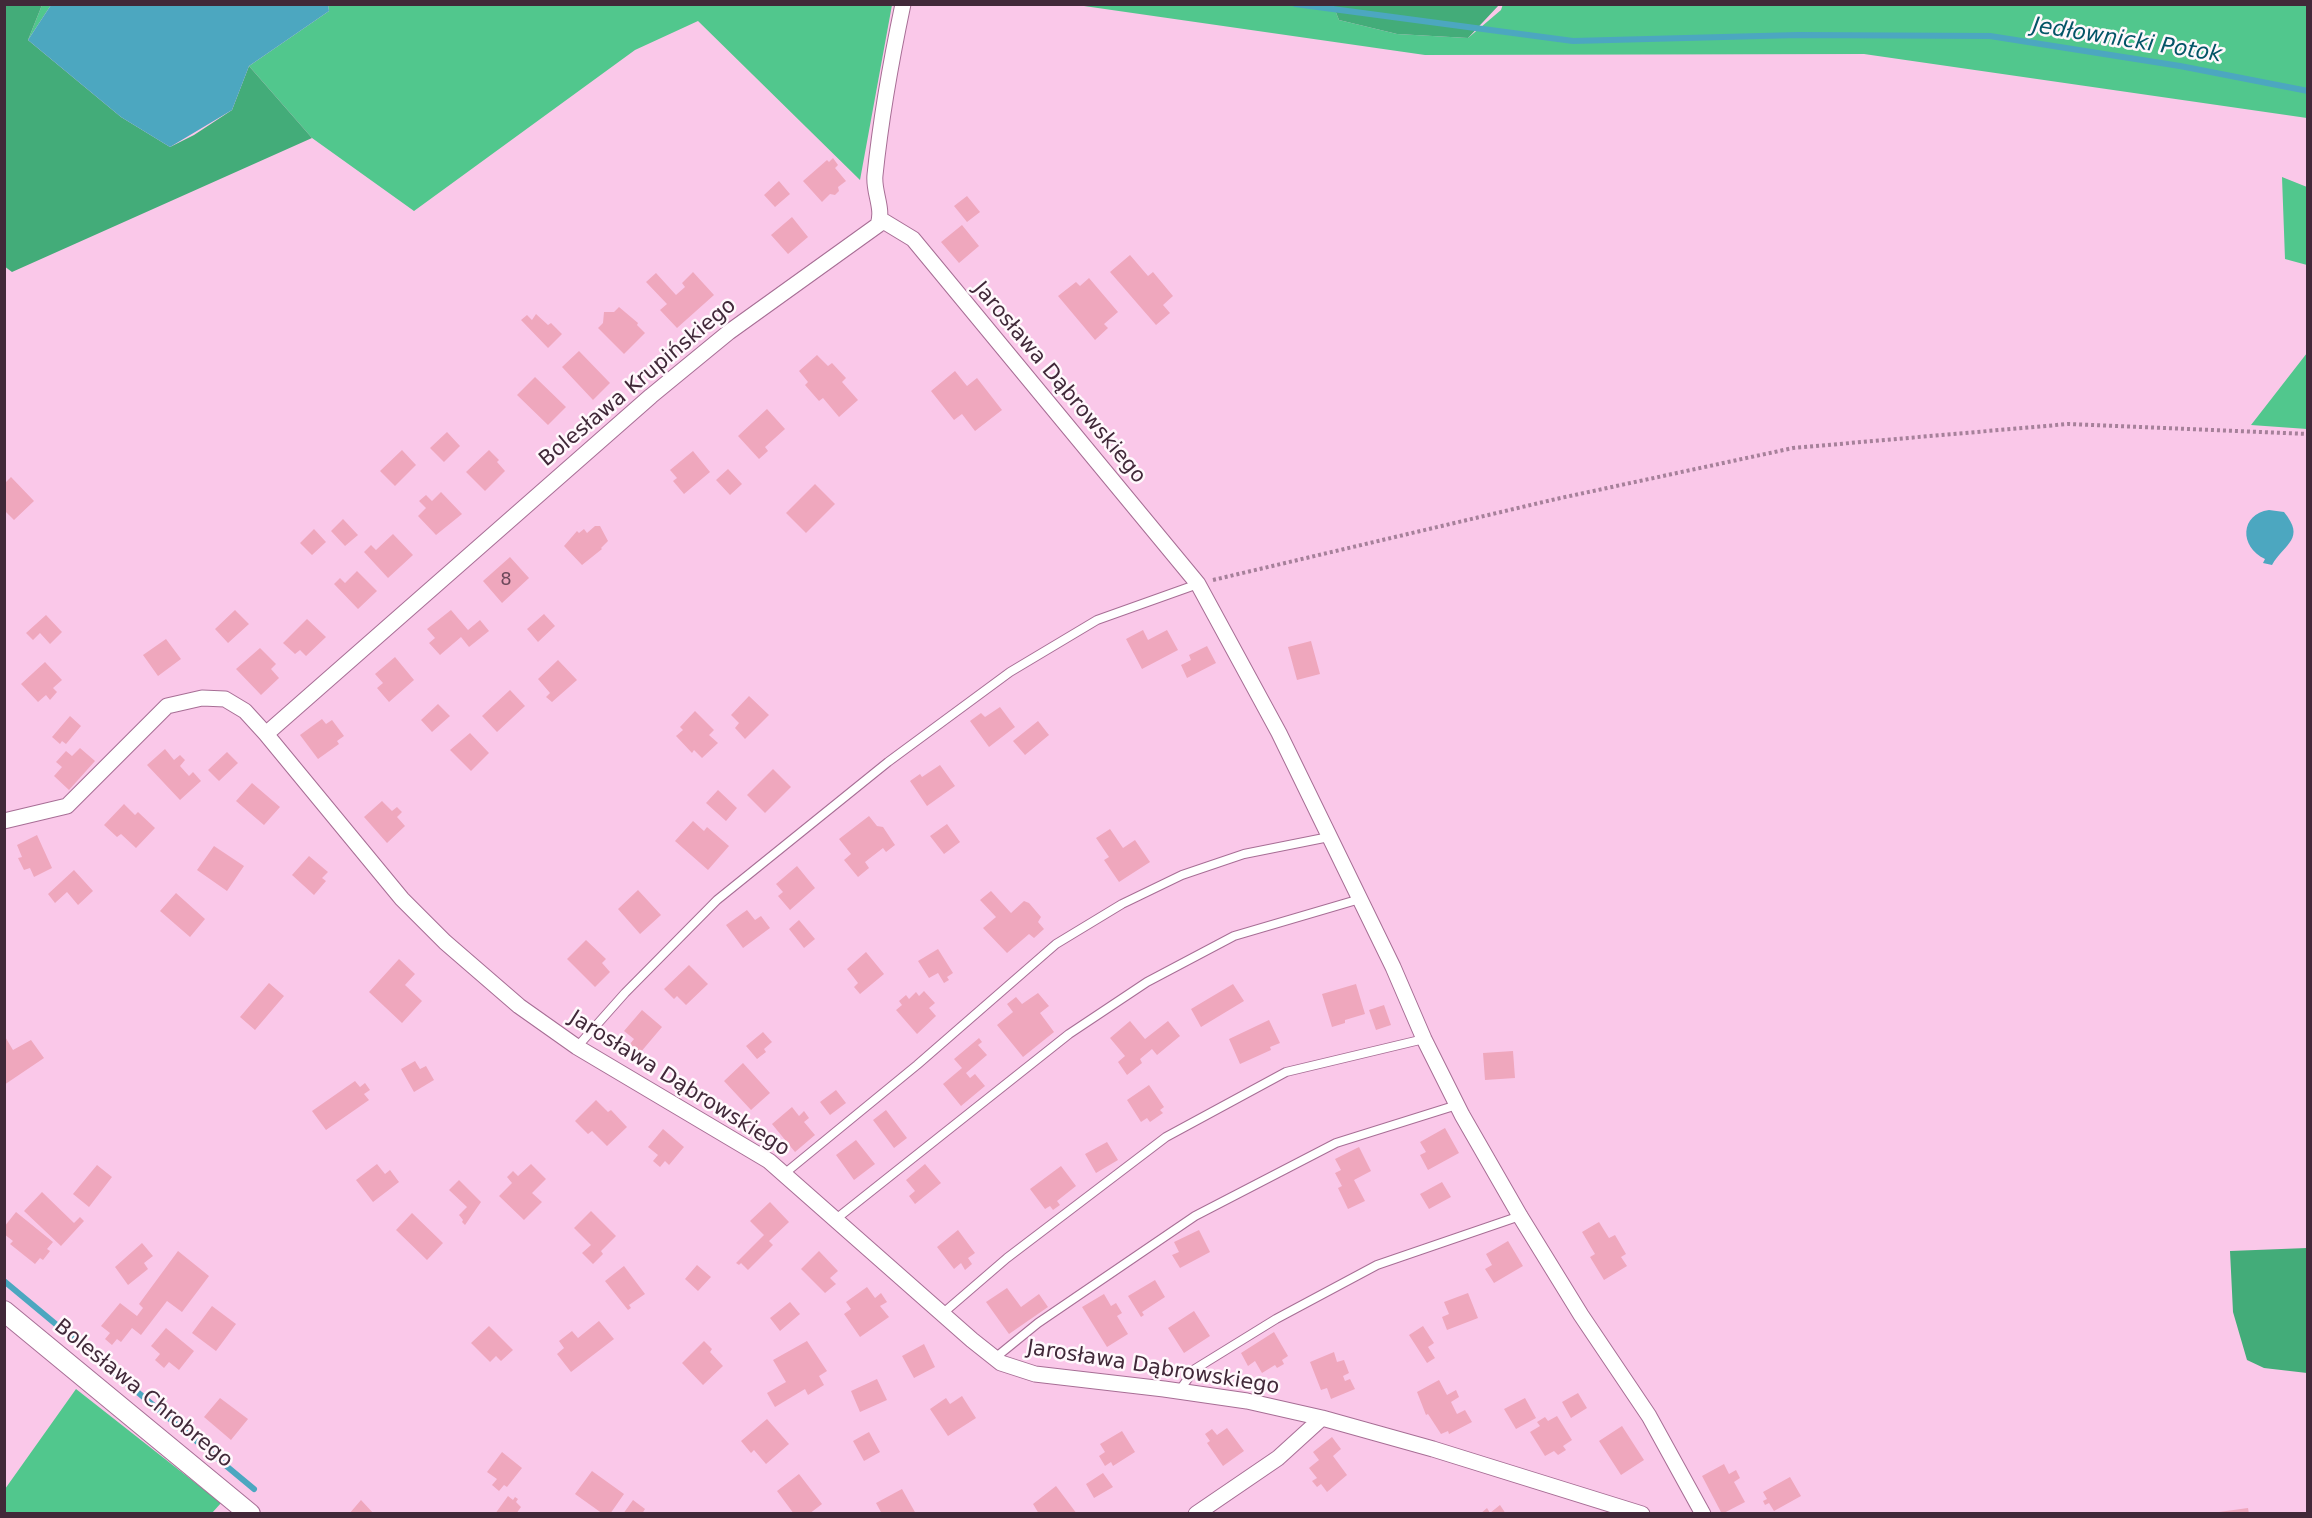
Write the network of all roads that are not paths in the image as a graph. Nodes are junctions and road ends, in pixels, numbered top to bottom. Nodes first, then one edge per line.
1 (903, 4) edge
2 (880, 219) junction
3 (1198, 584) junction
4 (266, 734) junction
5 (4, 821) edge
6 (1329, 837) junction
7 (1360, 899) junction
8 (1424, 1039) junction
9 (577, 1047) junction
10 (1457, 1105) junction
11 (784, 1174) junction
12 (1520, 1216) junction
13 (836, 1219) junction
14 (4, 1311) edge
15 (942, 1314) junction
16 (994, 1358) junction
17 (1179, 1391) junction
18 (1322, 1418) junction
19 (250, 1514) edge
20 (1196, 1514) edge
21 (1642, 1514) edge
22 (1703, 1514) edge

1 - 2 street
2 - 3 street, Jarosława Dąbrowskiego
2 - 4 street, Bolesława Krupińskiego
3 - 6 street, Jarosława Dąbrowskiego
3 - 9 lane
4 - 5 street, Jarosława Dąbrowskiego
4 - 9 street, Jarosława Dąbrowskiego
6 - 7 street, Jarosława Dąbrowskiego
6 - 11 lane
7 - 8 street, Jarosława Dąbrowskiego
7 - 13 lane
8 - 10 street, Jarosława Dąbrowskiego
8 - 15 lane
9 - 11 street, Jarosława Dąbrowskiego
10 - 12 street, Jarosława Dąbrowskiego
10 - 16 lane
11 - 13 street, Jarosława Dąbrowskiego
12 - 17 lane
12 - 22 street, Jarosława Dąbrowskiego
13 - 15 street, Jarosława Dąbrowskiego
14 - 19 street, Bolesława Chrobrego
15 - 16 street, Jarosława Dąbrowskiego
16 - 17 street, Jarosława Dąbrowskiego
17 - 18 street, Jarosława Dąbrowskiego
18 - 20 street
18 - 21 street, Jarosława Dąbrowskiego

